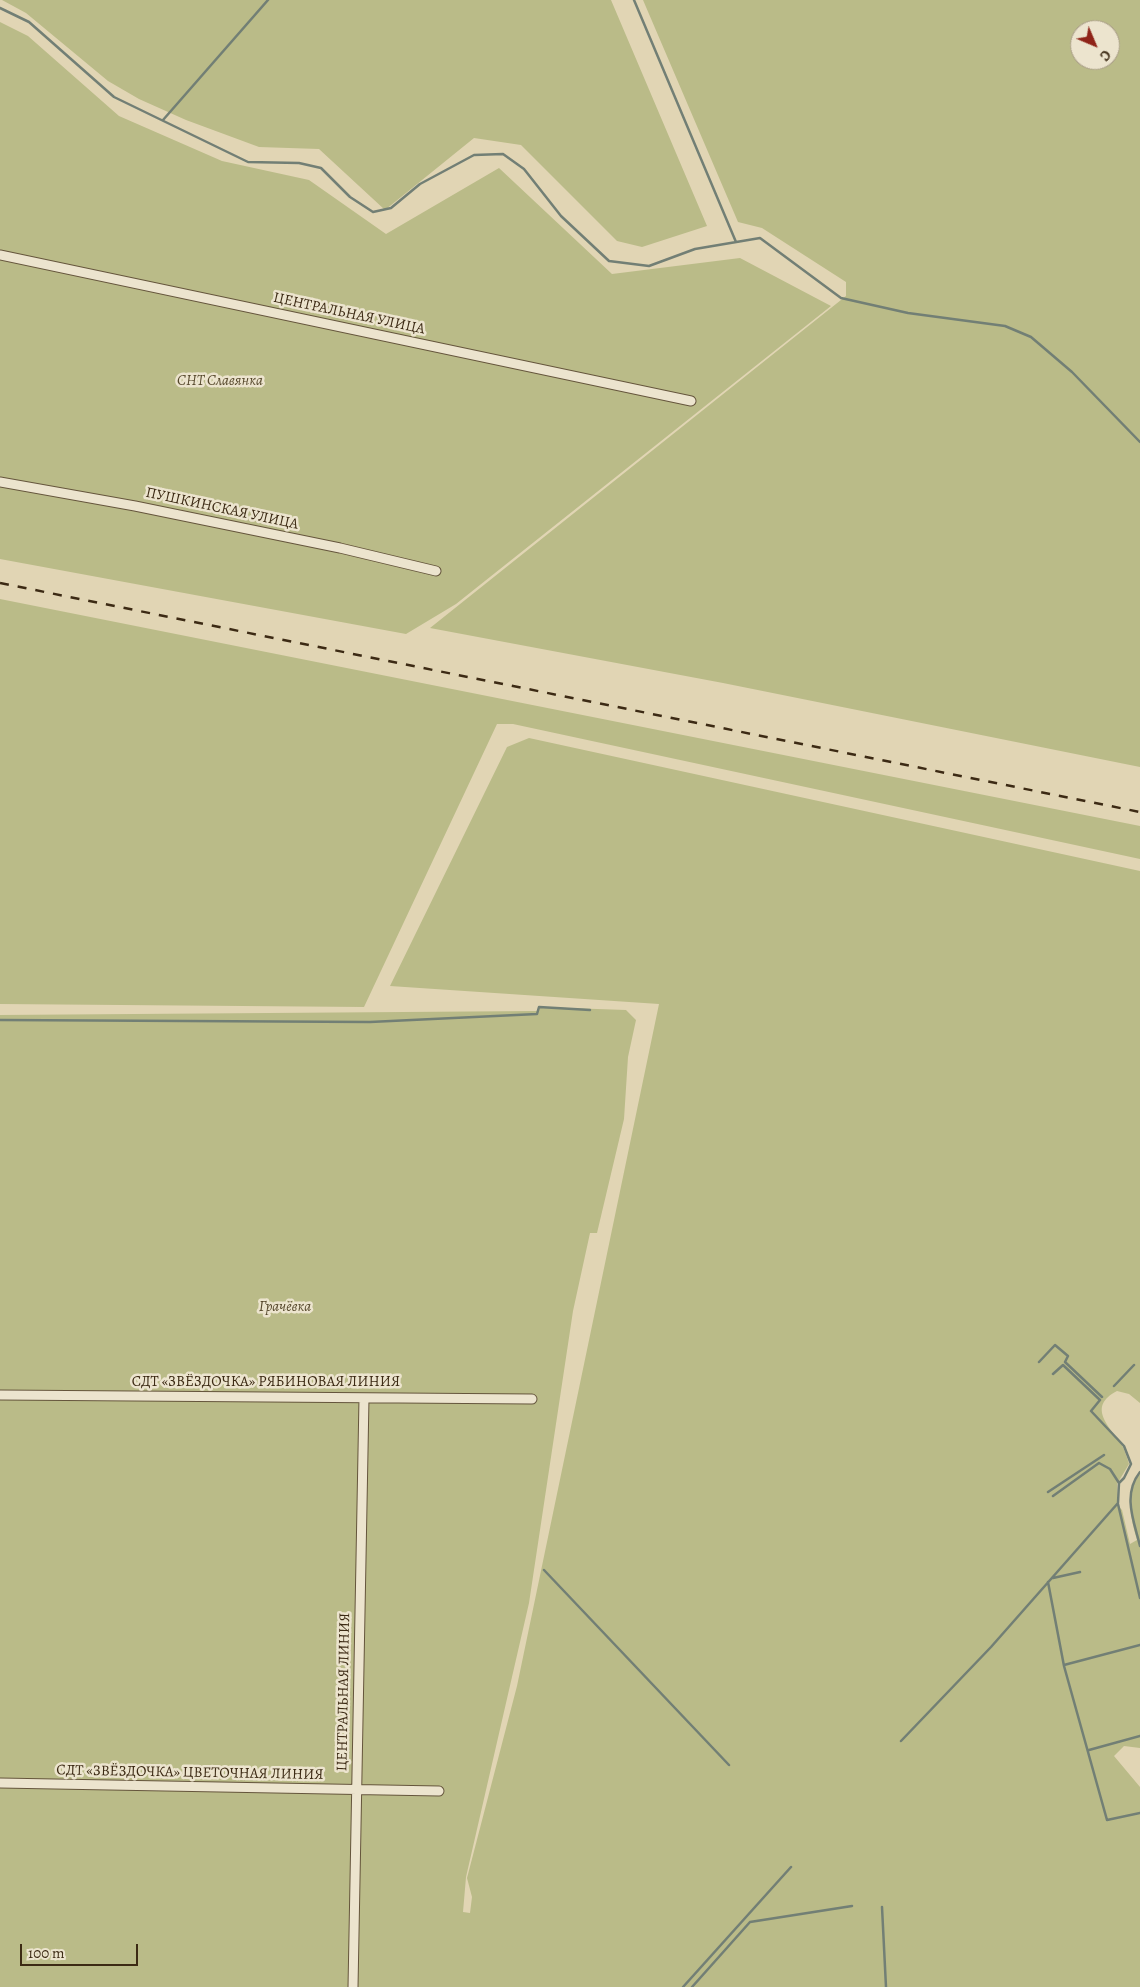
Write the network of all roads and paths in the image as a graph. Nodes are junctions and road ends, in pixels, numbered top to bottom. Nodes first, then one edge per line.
1 (0, 255) edge
2 (691, 401) dead end
3 (0, 482) edge
4 (436, 571) dead end
5 (0, 1395) edge
6 (364, 1398) junction
7 (532, 1399) dead end
8 (0, 1783) edge
9 (356, 1790) junction
10 (439, 1791) dead end
11 (353, 1987) edge

1 - 2 street, ЦЕНТРАЛЬНАЯ УЛИЦА
3 - 4 street, ПУШКИНСКАЯ УЛИЦА
5 - 6 street, СДТ «ЗВЁЗДОЧКА» РЯБИНОВАЯ ЛИНИЯ
6 - 7 street, СДТ «ЗВЁЗДОЧКА» РЯБИНОВАЯ ЛИНИЯ
6 - 9 street, ЦЕНТРАЛЬНАЯ ЛИНИЯ
8 - 9 street, СДТ «ЗВЁЗДОЧКА» ЦВЕТОЧНАЯ ЛИНИЯ
9 - 10 street, СДТ «ЗВЁЗДОЧКА» ЦВЕТОЧНАЯ ЛИНИЯ
9 - 11 street, ЦЕНТРАЛЬНАЯ ЛИНИЯ

